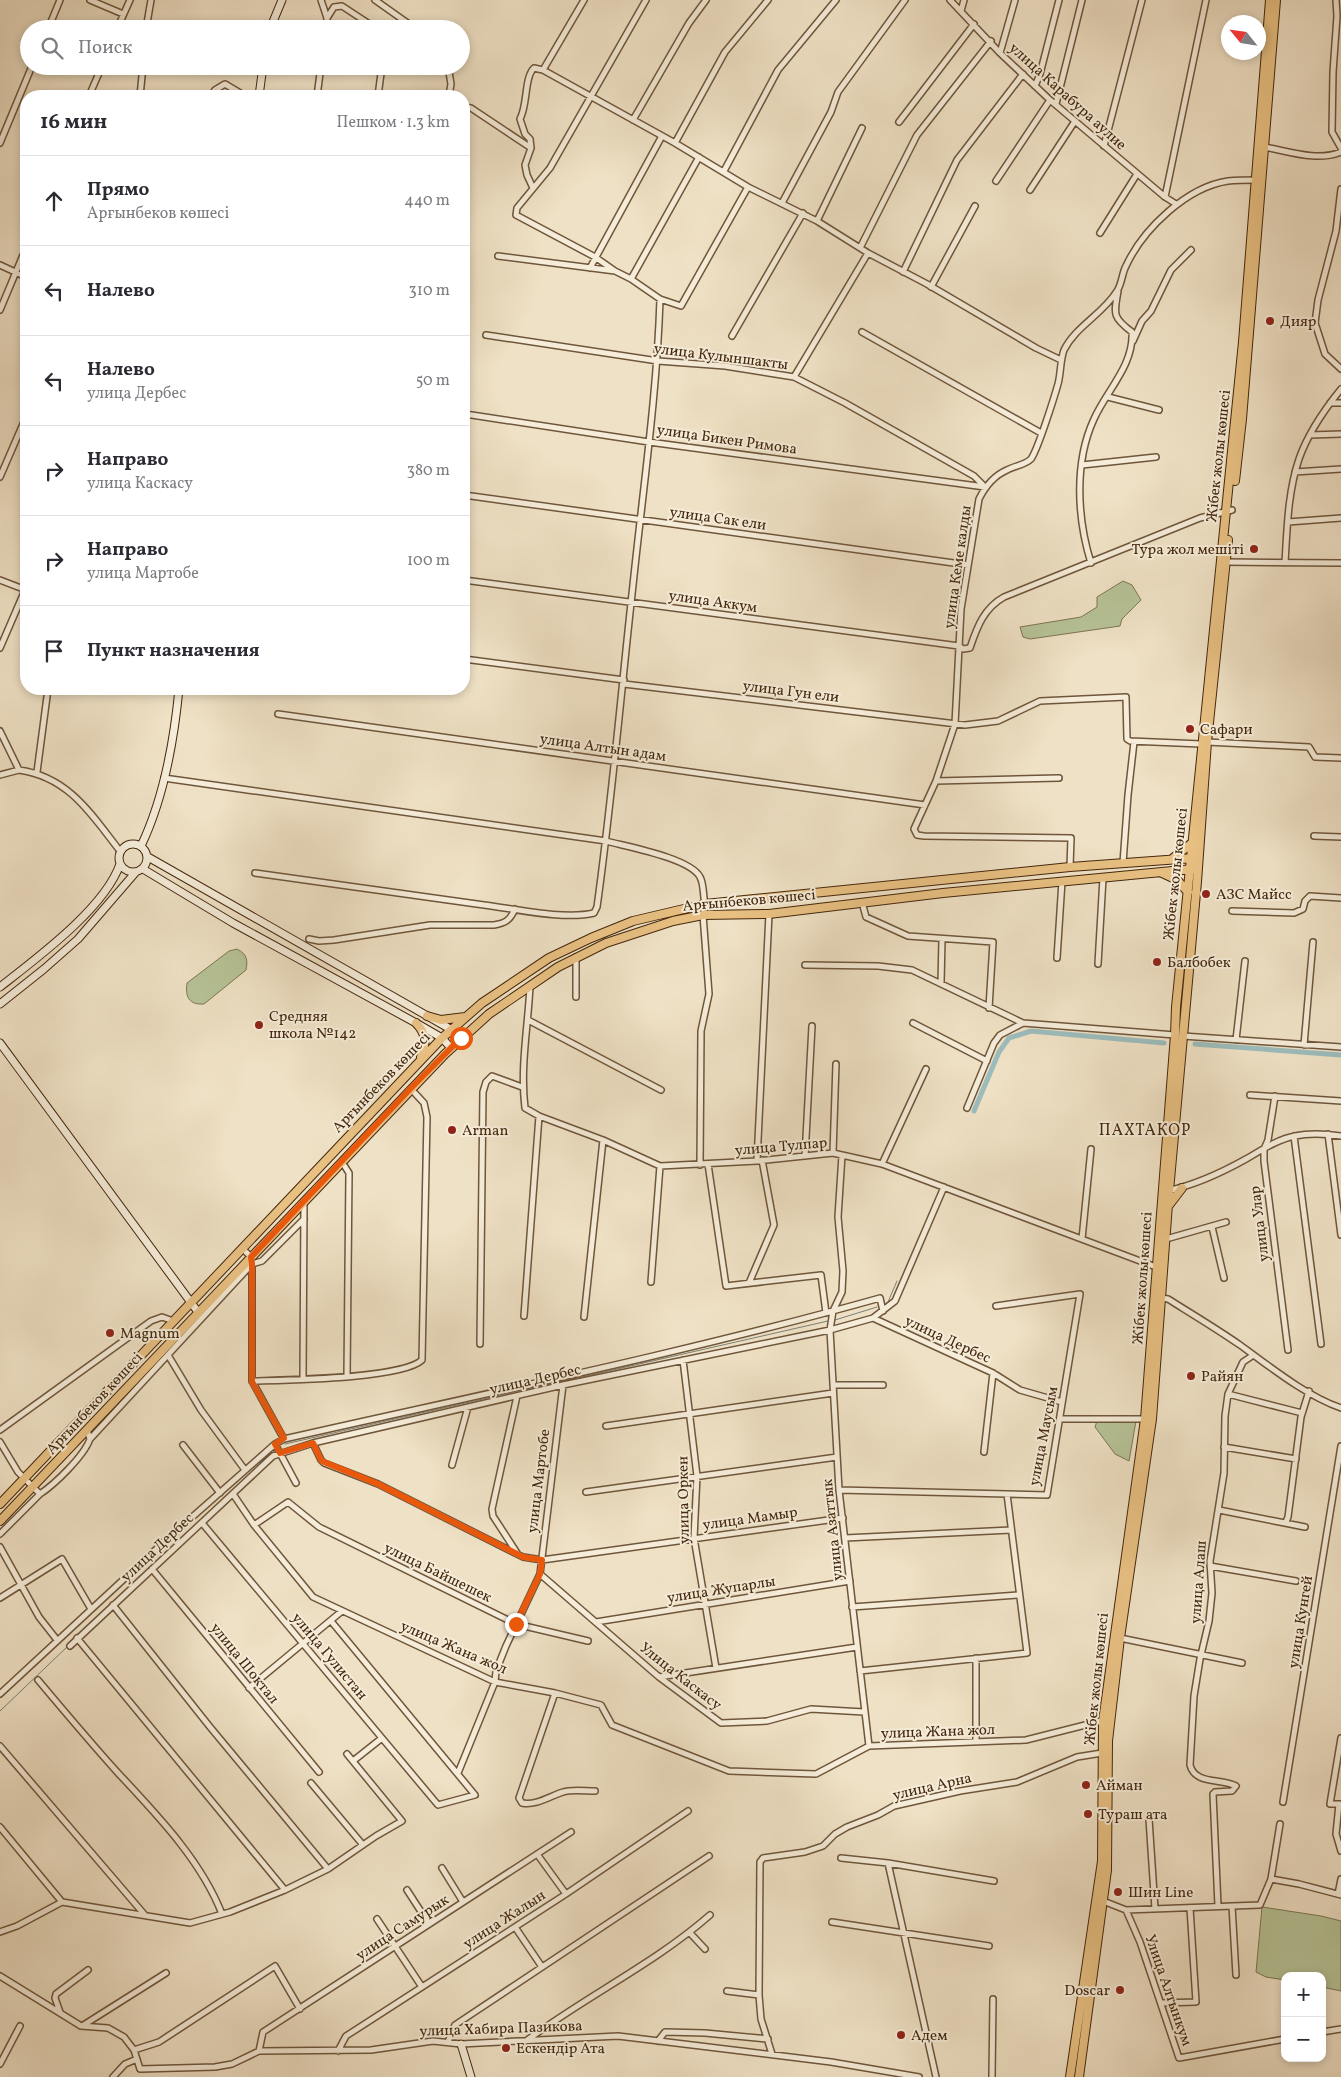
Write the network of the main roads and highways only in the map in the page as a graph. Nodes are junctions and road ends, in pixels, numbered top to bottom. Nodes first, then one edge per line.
1 (282, 0) edge
2 (1270, 0) edge
3 (1276, 0) edge
4 (274, 20) edge
5 (262, 75) edge
6 (260, 90) edge
7 (1259, 180) junction
8 (1230, 510) junction
9 (178, 695) edge
10 (1204, 743) junction
11 (1192, 842) junction
12 (141, 846) junction
13 (148, 857) junction
14 (1195, 858) junction
15 (1172, 859) junction
16 (120, 864) junction
17 (143, 869) junction
18 (1194, 869) junction
19 (1160, 872) junction
20 (135, 873) junction
21 (943, 881) junction
22 (1188, 892) junction
23 (943, 893) junction
24 (0, 987) edge
25 (0, 1004) edge
26 (427, 1016) junction
27 (467, 1017) junction
28 (416, 1023) junction
29 (452, 1030) junction
30 (1179, 1035) junction
31 (442, 1038) junction
32 (461, 1038) junction
33 (0, 1043) edge
34 (451, 1048) junction
35 (420, 1060) junction
36 (1182, 1188) road end
37 (1165, 1191) junction
38 (1168, 1207) junction
39 (191, 1303) junction
40 (198, 1312) junction
41 (0, 1504) edge
42 (0, 1522) edge
43 (1107, 1720) junction
44 (461, 2044) road end
45 (472, 2077) edge
46 (1070, 2077) edge
47 (1079, 2077) edge

1 - 4 main road
2 - 7 main road, Жібек жолы көшесі
3 - 7 main road, Жібек жолы көшесі
5 - 6 main road
7 - 8 main road, Жібек жолы көшесі
8 - 10 main road, Жібек жолы көшесі
8 - 10 main road, Жібек жолы көшесі
9 - 12 main road
10 - 11 main road, Жібек жолы көшесі
10 - 14 main road, Жібек жолы көшесі
11 - 14 main road, Жібек жолы көшесі
11 - 15 main road
12 - 13 main road
12 - 16 main road
13 - 17 main road
13 - 26 main road
14 - 15 main road, Арғынбеков көшесі
14 - 18 main road, Жібек жолы көшесі
15 - 21 main road, Арғынбеков көшесі
16 - 20 main road
16 - 24 main road
17 - 20 main road
17 - 28 main road
18 - 19 main road, Арғынбеков көшесі
18 - 22 main road, Жібек жолы көшесі
18 - 30 main road, Жібек жолы көшесі
19 - 22 main road
19 - 23 main road, Арғынбеков көшесі
20 - 25 main road
21 - 23 main road
21 - 27 main road, Арғынбеков көшесі
22 - 30 main road, Жібек жолы көшесі
23 - 32 main road, Арғынбеков көшесі
26 - 27 main road
26 - 29 main road
27 - 29 main road, Арғынбеков көшесі
28 - 31 main road
28 - 35 main road
29 - 31 main road, Арғынбеков көшесі
29 - 32 main road
30 - 37 main road, Жібек жолы көшесі
31 - 34 main road
31 - 35 main road, Арғынбеков көшесі
32 - 34 main road, Арғынбеков көшесі
33 - 39 main road
34 - 40 main road, Арғынбеков көшесі
35 - 39 main road, Арғынбеков көшесі
36 - 38 main road
37 - 38 main road, Жібек жолы көшесі
37 - 43 main road, Жібек жолы көшесі
38 - 43 main road, Жібек жолы көшесі
39 - 40 main road
39 - 41 main road, Арғынбеков көшесі
40 - 42 main road, Арғынбеков көшесі
43 - 46 main road, Жібек жолы көшесі
43 - 47 main road, Жібек жолы көшесі
44 - 45 main road

